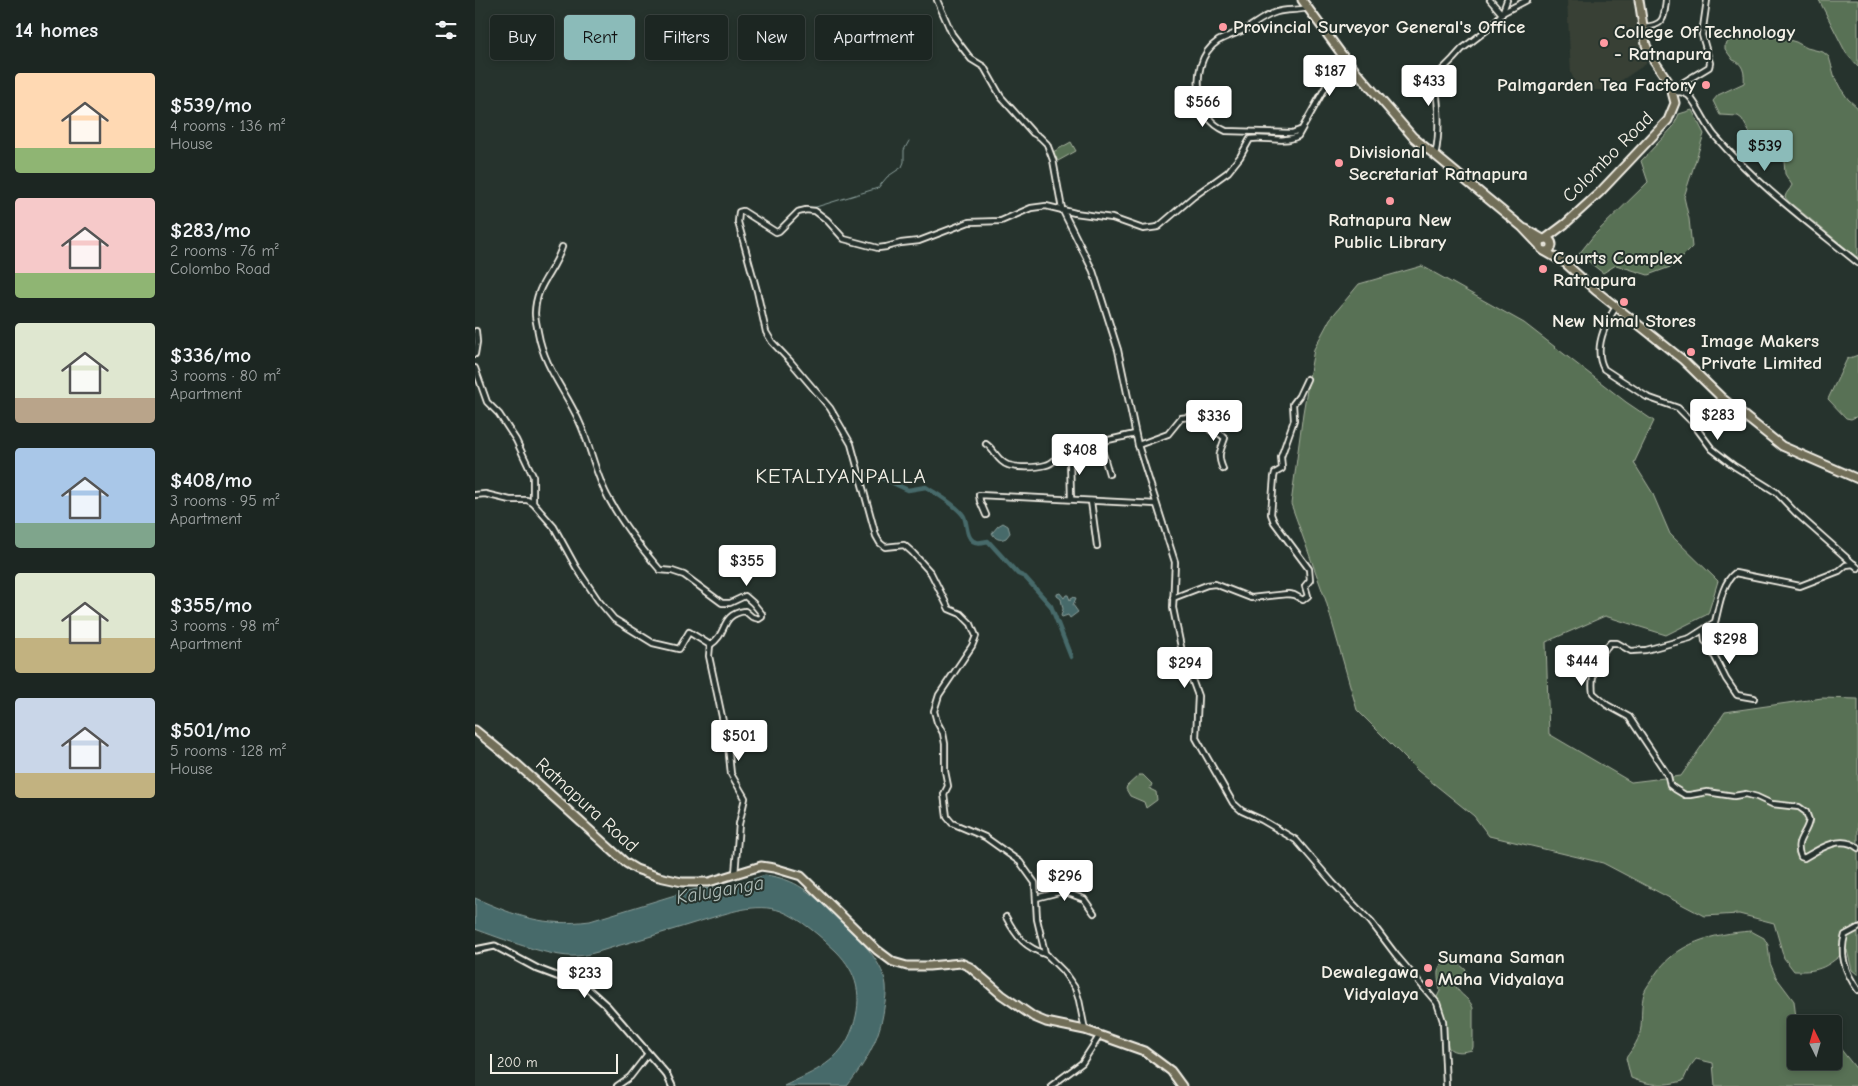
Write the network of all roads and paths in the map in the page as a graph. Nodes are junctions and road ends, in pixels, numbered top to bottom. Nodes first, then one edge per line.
1 (937, 0) edge
2 (1302, 0) edge
3 (1491, 0) edge
4 (1507, 0) edge
5 (1527, 0) edge
6 (1639, 0) edge
7 (1666, 0) edge
8 (1707, 0) edge
9 (1307, 8) junction
10 (1503, 13) junction
11 (1643, 27) junction
12 (1343, 56) junction
13 (1676, 92) junction
14 (1300, 130) junction
15 (1435, 156) junction
16 (1062, 209) junction
17 (1522, 227) junction
18 (1548, 241) junction
19 (562, 247) dead end
20 (1541, 249) junction
21 (1565, 263) junction
22 (1858, 263) edge
23 (1616, 307) junction
24 (477, 331) dead end
25 (475, 354) edge
26 (475, 368) edge
27 (1307, 379) dead end
28 (1223, 413) dead end
29 (1205, 416) junction
30 (1135, 434) junction
31 (1100, 443) junction
32 (986, 444) dead end
33 (1137, 445) junction
34 (1074, 450) junction
35 (1223, 469) dead end
36 (1109, 474) dead end
37 (1858, 479) edge
38 (475, 495) edge
39 (1071, 499) junction
40 (1091, 501) junction
41 (533, 503) junction
42 (1156, 504) junction
43 (986, 515) dead end
44 (1097, 546) dead end
45 (1856, 566) edge
46 (1173, 598) junction
47 (1704, 631) junction
48 (710, 645) junction
49 (1754, 698) dead end
50 (475, 730) edge
51 (1858, 848) edge
52 (735, 874) junction
53 (1036, 898) junction
54 (1094, 913) dead end
55 (1006, 918) dead end
56 (1858, 928) edge
57 (475, 950) edge
58 (1047, 955) junction
59 (1858, 990) edge
60 (1085, 1030) junction
61 (1100, 1035) junction
62 (647, 1055) junction
63 (1059, 1084) edge
64 (617, 1086) edge
65 (672, 1086) edge
66 (1051, 1086) edge
67 (1182, 1086) edge
68 (1446, 1086) edge

1 - 16 street
2 - 9 main road
3 - 10 street
4 - 10 street
5 - 10 street
6 - 11 main road
7 - 11 street
8 - 13 street
9 - 12 main road
9 - 14 street
10 - 15 street
11 - 13 main road
12 - 14 street
12 - 15 main road
13 - 18 main road, Colombo Road
13 - 22 street
14 - 16 street
15 - 17 main road
16 - 30 street
16 - 53 street
17 - 18 main road
17 - 20 main road
18 - 20 main road
18 - 20 main road, Colombo Road
18 - 21 main road
19 - 48 street
20 - 21 main road
21 - 23 main road
23 - 37 main road
23 - 45 street
24 - 25 street
26 - 41 street
27 - 46 street
28 - 29 street
29 - 33 street
29 - 35 street
30 - 31 street
30 - 33 street
31 - 34 street
31 - 36 street
32 - 34 street
33 - 42 street
34 - 39 street
38 - 41 street
39 - 40 street
39 - 43 street
40 - 42 street
40 - 44 street
41 - 48 street
42 - 46 street
45 - 47 street
46 - 68 street
47 - 49 street
47 - 51 street
48 - 52 street
50 - 52 main road, Ratnapura Road
52 - 60 main road, Ratnapura Road
53 - 54 street
53 - 58 street
55 - 58 street
56 - 59 street
57 - 62 street
58 - 60 street
60 - 61 main road, Ratnapura Road
61 - 63 street
61 - 67 main road, Ratnapura Road
62 - 64 street
62 - 65 street
63 - 66 street

